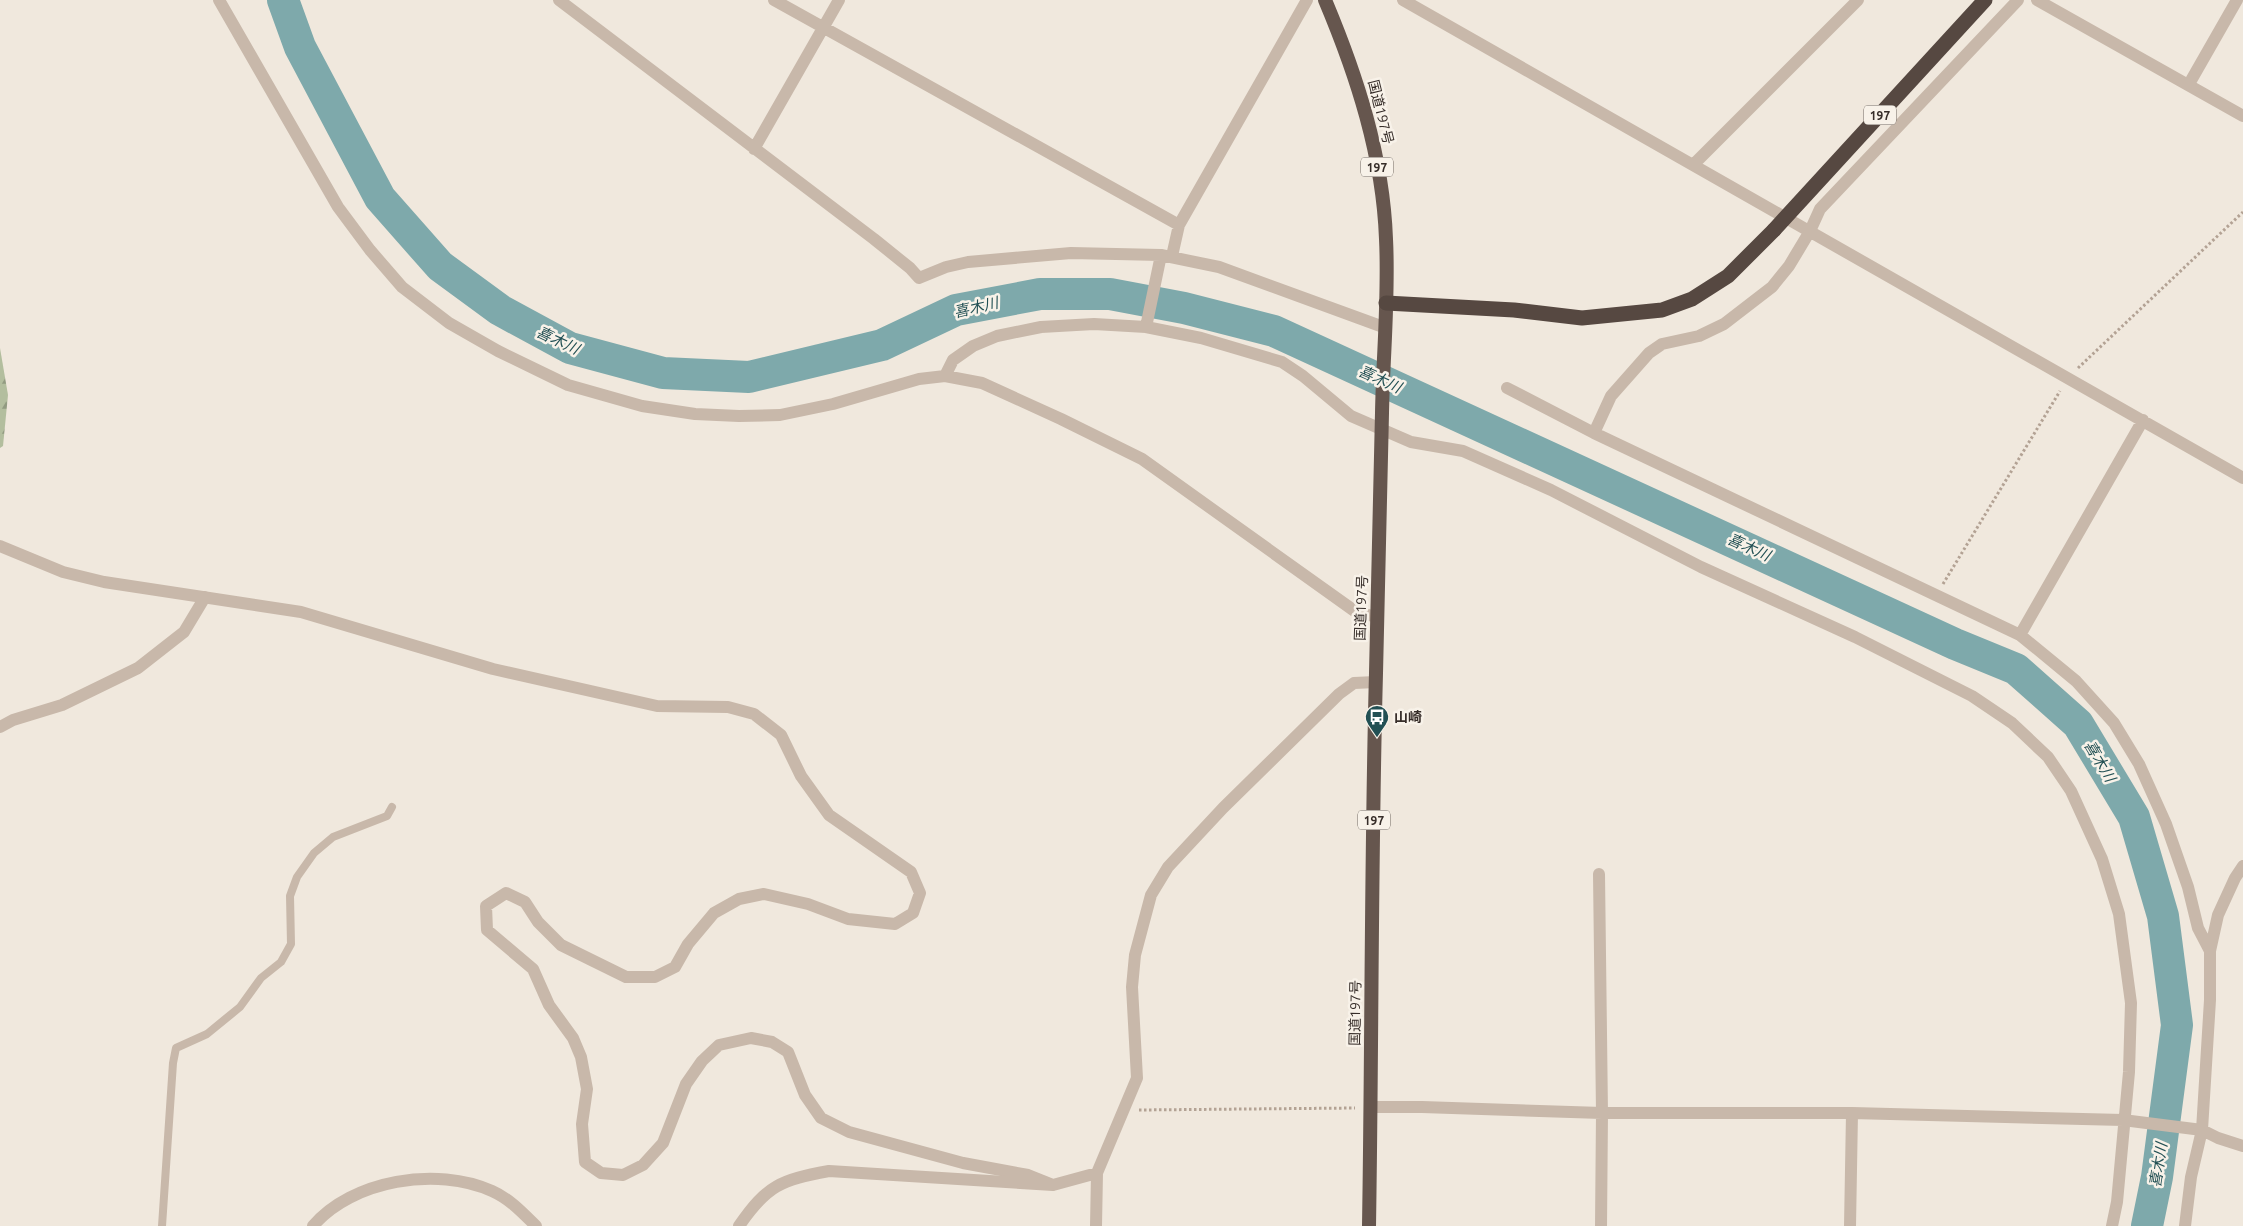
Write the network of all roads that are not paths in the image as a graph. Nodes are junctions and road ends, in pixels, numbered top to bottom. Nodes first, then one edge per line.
1 (219, 0) edge
2 (559, 0) edge
3 (774, 0) edge
4 (839, 0) edge
5 (1307, 0) edge
6 (1325, 0) edge
7 (1403, 0) edge
8 (1858, 0) edge
9 (1985, 0) edge
10 (2018, 0) edge
11 (2037, 0) edge
12 (2238, 0) edge
13 (824, 28) junction
14 (2189, 84) junction
15 (2243, 116) edge
16 (754, 149) junction
17 (1693, 165) junction
18 (1179, 225) junction
19 (1810, 231) junction
20 (1164, 258) junction
21 (1386, 303) junction
22 (1147, 322) junction
23 (1386, 335) junction
24 (945, 376) junction
25 (1507, 388) dead end
26 (2143, 420) junction
27 (1382, 432) junction
28 (1594, 433) junction
29 (2243, 478) edge
30 (0, 546) edge
31 (205, 597) junction
32 (1377, 617) junction
33 (2020, 635) junction
34 (1376, 682) junction
35 (0, 727) edge
36 (392, 807) dead end
37 (2243, 866) edge
38 (1599, 874) dead end
39 (2210, 951) junction
40 (1370, 1107) junction
41 (1602, 1113) junction
42 (1852, 1113) junction
43 (2127, 1121) junction
44 (2198, 1129) junction
45 (2243, 1146) edge
46 (1098, 1173) junction
47 (1053, 1185) junction
48 (162, 1226) edge
49 (313, 1226) edge
50 (536, 1226) edge
51 (739, 1226) edge
52 (1096, 1226) edge
53 (1369, 1226) edge
54 (1601, 1226) edge
55 (1850, 1226) edge
56 (2112, 1226) edge
57 (2185, 1226) edge

1 - 24 street
2 - 16 street
3 - 13 street
4 - 13 street
5 - 18 street
6 - 21 highway, 国道197号 / 197
7 - 17 street
8 - 17 street
9 - 21 highway, 197, bridge
10 - 19 street
11 - 14 street
12 - 14 street
13 - 16 street
13 - 18 street
14 - 15 street
16 - 20 street
17 - 19 street
18 - 20 street
19 - 26 street
19 - 28 street
20 - 22 street
20 - 23 street
21 - 23 highway, 国道197号 / 197
22 - 24 street
22 - 27 street
23 - 27 highway, 国道197号 / 197
24 - 32 street
25 - 28 street
26 - 29 street
26 - 33 street
27 - 32 highway, 国道197号 / 197
27 - 43 street
28 - 33 street
30 - 31 street
31 - 35 street
31 - 47 street
32 - 34 highway, 国道197号 / 197
33 - 39 street
34 - 40 highway, 国道197号 / 197
34 - 46 street
36 - 48 lane
37 - 39 street
38 - 41 street
39 - 44 street
40 - 41 street
40 - 53 highway, 国道197号 / 197
41 - 42 street
41 - 54 street
42 - 43 street
42 - 55 street
43 - 44 street
43 - 56 street
44 - 45 street
44 - 57 street
46 - 47 street
46 - 52 street
47 - 51 street
49 - 50 street

